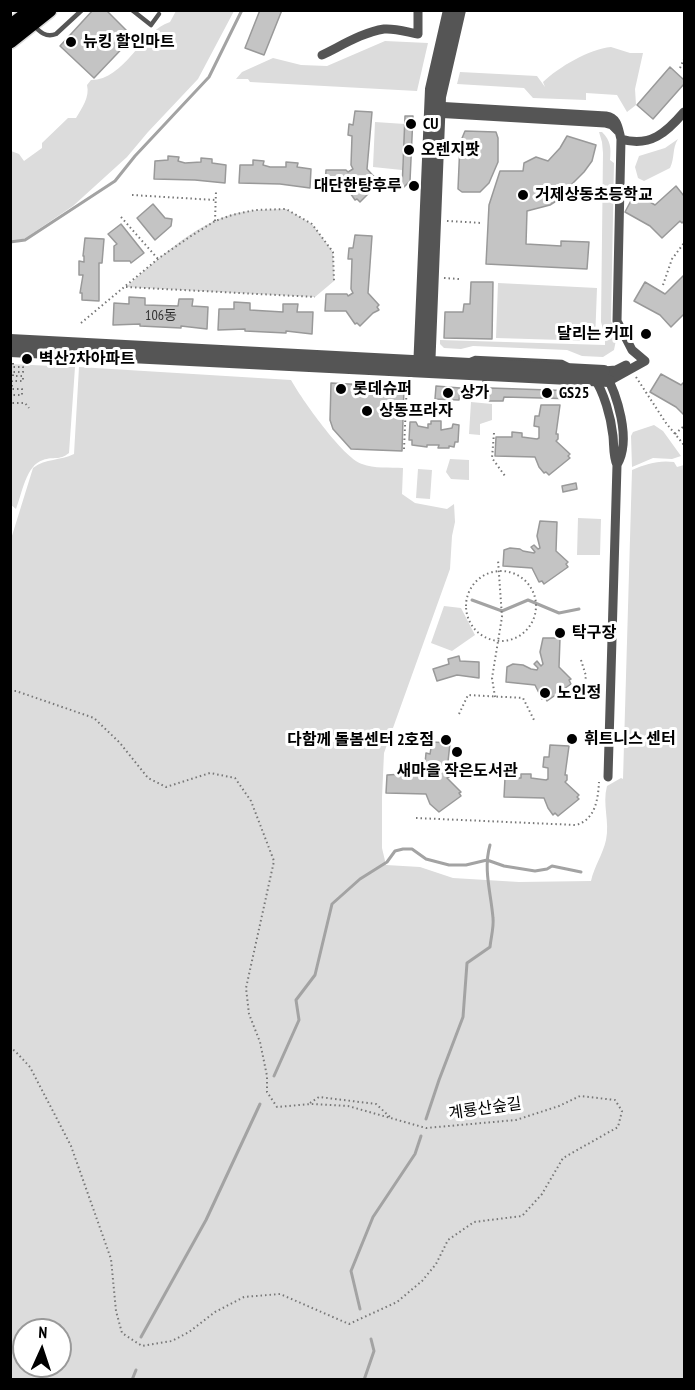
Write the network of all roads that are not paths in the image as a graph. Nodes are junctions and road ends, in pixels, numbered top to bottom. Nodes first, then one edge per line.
1 (49, 10) edge
2 (82, 10) edge
3 (132, 10) edge
4 (418, 10) edge
5 (449, 10) edge
6 (460, 10) edge
7 (159, 14) dead end
8 (31, 17) edge
9 (10, 27) edge
10 (10, 41) edge
11 (322, 55) dead end
12 (435, 109) junction
13 (684, 111) edge
14 (621, 136) junction
15 (10, 340) edge
16 (12, 356) edge
17 (424, 367) junction
18 (485, 375) junction
19 (600, 376) junction
20 (484, 391) dead end
21 (604, 777) road end

1 - 8 main road
2 - 8 lane
3 - 7 lane
4 - 11 street
5 - 12 street
6 - 12 street
8 - 9 main road
8 - 10 main road
12 - 14 street
12 - 14 street
12 - 17 street
13 - 14 street
14 - 19 street
15 - 17 street
16 - 17 street
17 - 18 street
17 - 19 street
18 - 19 street
18 - 20 lane
19 - 21 street

